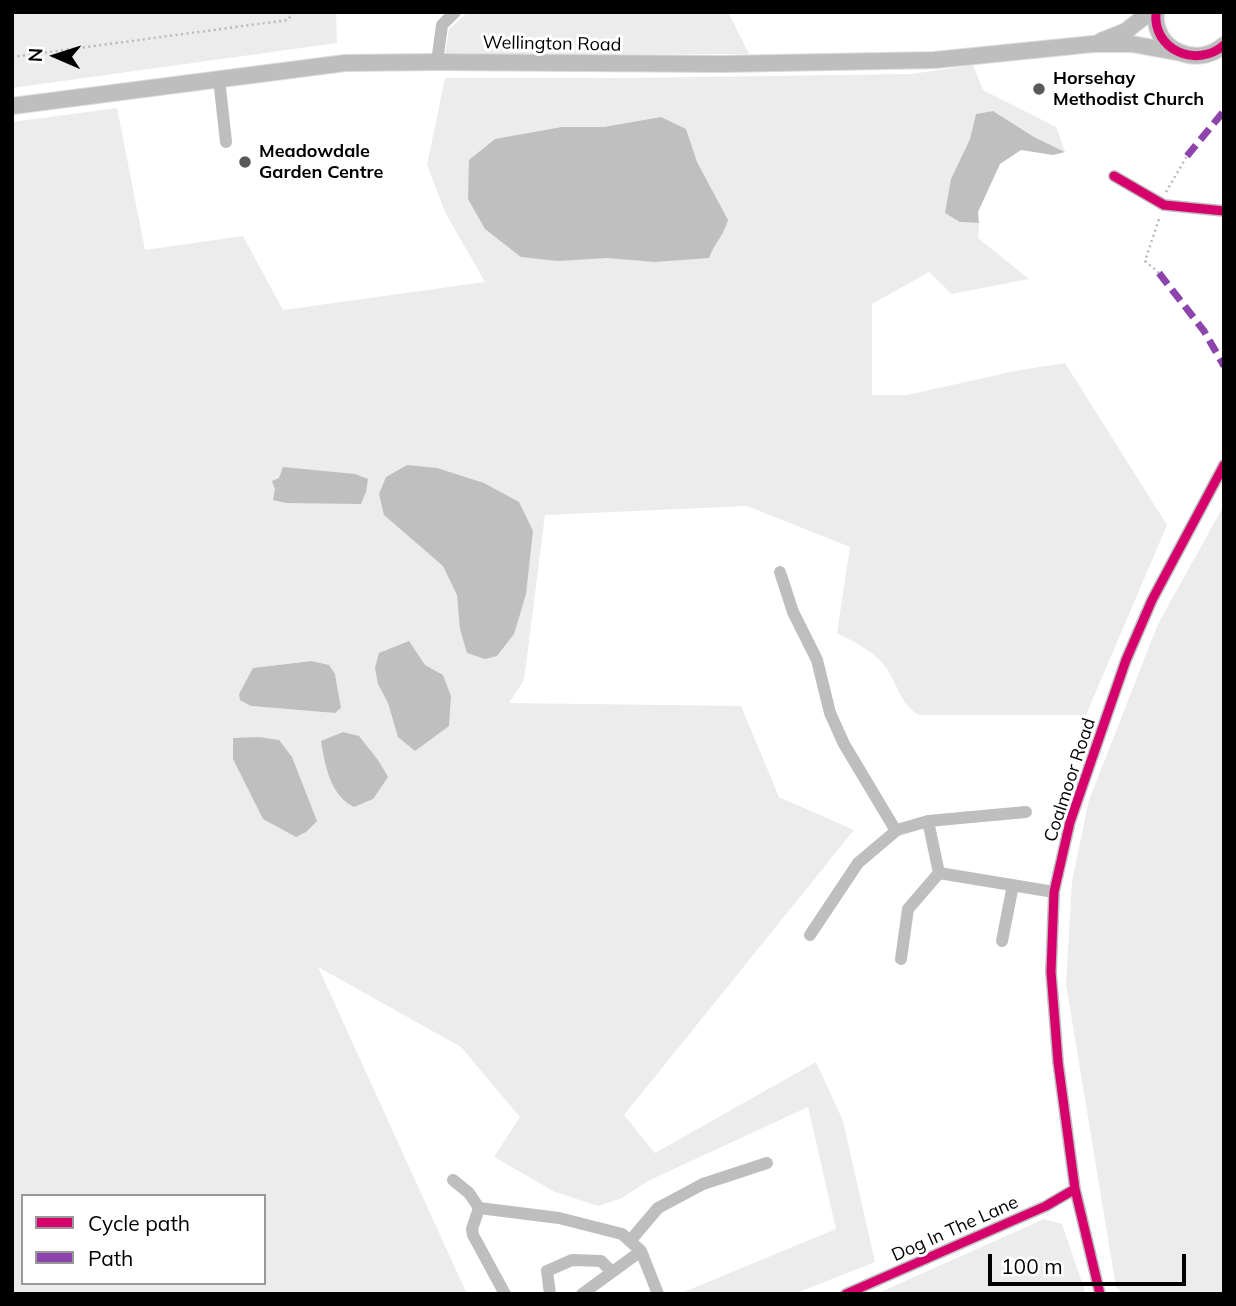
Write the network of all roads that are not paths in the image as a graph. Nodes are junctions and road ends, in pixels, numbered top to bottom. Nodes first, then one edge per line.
1 (455, 12) edge
2 (1150, 12) edge
3 (1156, 12) edge
4 (1093, 44) junction
5 (1224, 45) edge
6 (1176, 51) junction
7 (1216, 55) edge
8 (437, 62) junction
9 (219, 79) junction
10 (12, 106) edge
11 (226, 142) dead end
12 (1114, 176) dead end
13 (1224, 211) edge
14 (1224, 465) edge
15 (780, 572) dead end
16 (1026, 812) dead end
17 (928, 821) junction
18 (896, 831) junction
19 (939, 873) junction
20 (1013, 885) junction
21 (1054, 892) junction
22 (810, 935) dead end
23 (1002, 941) dead end
24 (901, 959) dead end
25 (767, 1163) dead end
26 (453, 1180) dead end
27 (1075, 1189) junction
28 (479, 1208) junction
29 (629, 1241) junction
30 (641, 1251) junction
31 (612, 1272) junction
32 (505, 1294) edge
33 (550, 1294) edge
34 (583, 1294) edge
35 (658, 1294) edge
36 (846, 1294) edge
37 (1100, 1294) edge

1 - 8 street
2 - 4 main road, Wellington Road
3 - 6 main road
4 - 6 main road, Wellington Road
4 - 8 main road, Wellington Road
5 - 7 main road
6 - 7 main road, Wellington Road
8 - 9 main road, Wellington Road
9 - 10 main road, Wellington Road
9 - 11 street
12 - 13 street
14 - 21 street, Coalmoor Road
15 - 18 street
16 - 17 street
17 - 18 street
17 - 19 street
18 - 22 street
19 - 20 street
19 - 24 street
20 - 21 street
20 - 23 street
21 - 27 street, Coalmoor Road
25 - 29 street
26 - 28 street
27 - 36 street, Dog In The Lane
27 - 37 street, Coalmoor Road
28 - 29 street
28 - 32 street
29 - 30 street
30 - 31 street
30 - 35 street
31 - 33 street
31 - 34 street

